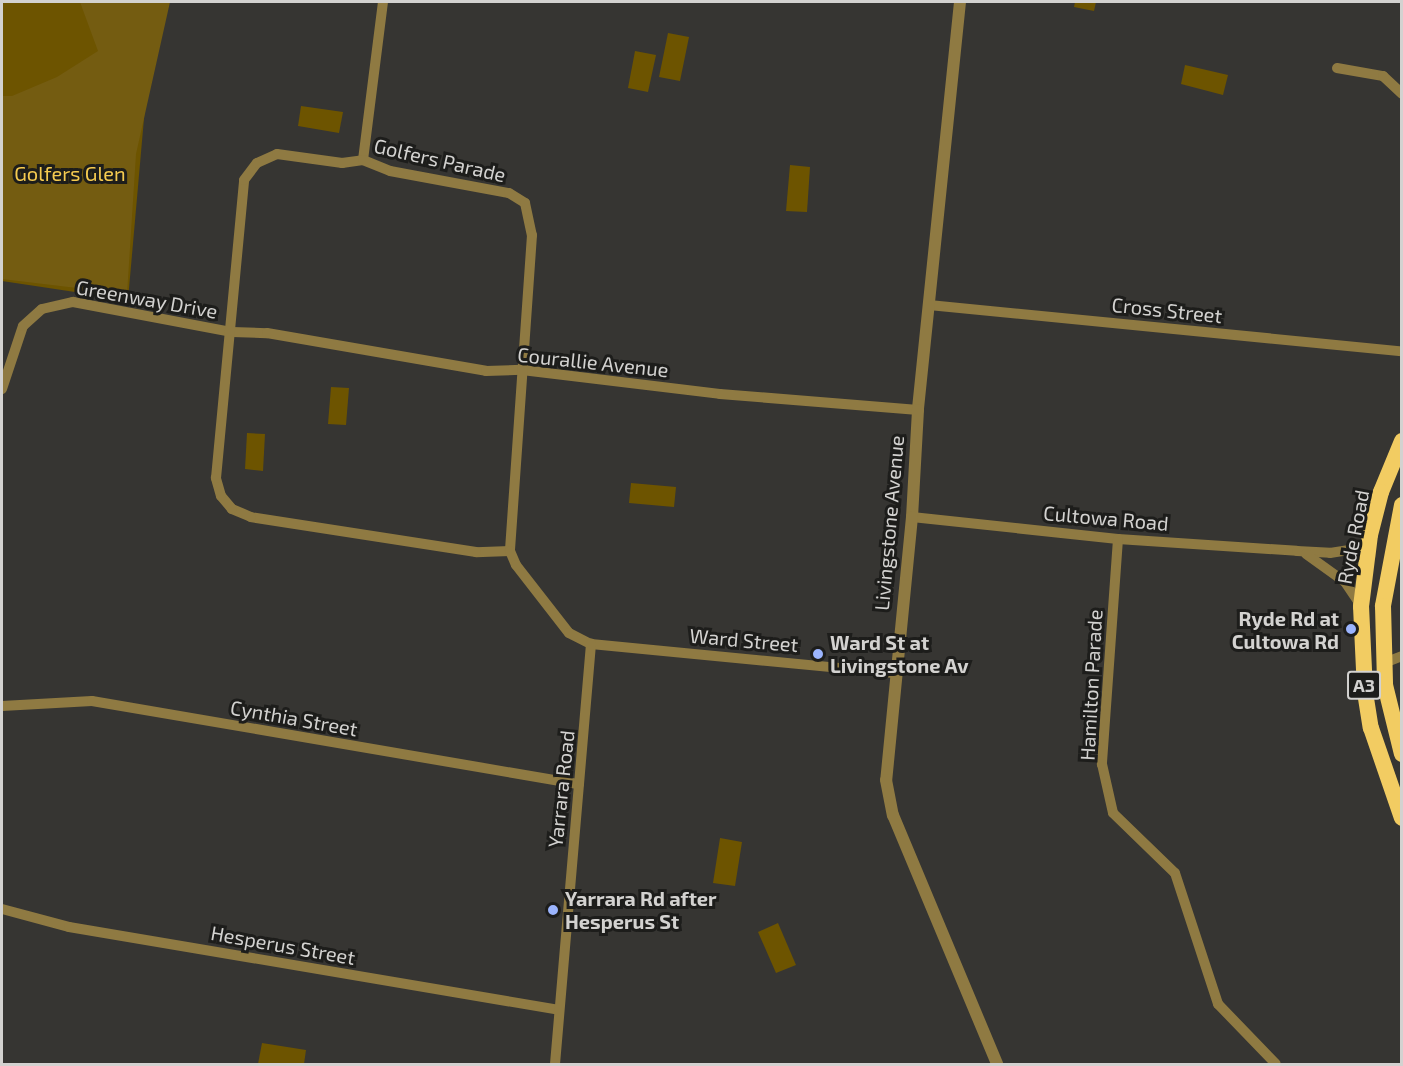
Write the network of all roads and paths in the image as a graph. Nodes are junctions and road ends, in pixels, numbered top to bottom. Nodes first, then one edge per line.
1 (383, 2) edge
2 (960, 2) edge
3 (1336, 68) dead end
4 (1401, 94) edge
5 (363, 160) junction
6 (929, 305) junction
7 (232, 332) junction
8 (267, 333) joint
9 (1401, 351) edge
10 (522, 370) junction
11 (2, 390) edge
12 (918, 410) junction
13 (1401, 441) edge
14 (1401, 505) edge
15 (912, 517) junction
16 (1118, 539) junction
17 (1369, 547) junction
18 (510, 551) junction
19 (1297, 551) junction
20 (1361, 606) junction
21 (591, 644) junction
22 (1401, 656) edge
23 (1384, 663) junction
24 (894, 673) junction
25 (2, 706) edge
26 (1401, 754) edge
27 (579, 784) junction
28 (1401, 818) edge
29 (2, 909) edge
30 (559, 1010) junction
31 (555, 1065) edge
32 (997, 1065) edge
33 (1276, 1065) edge

1 - 5 street
2 - 6 street, Livingstone Avenue
3 - 4 street
5 - 7 street, Golfers Parade
5 - 10 street, Golfers Parade
6 - 9 street, Cross Street
6 - 12 street, Livingstone Avenue
7 - 8 street, Greenway Drive
7 - 11 street, Greenway Drive
7 - 18 street, Golfers Parade
8 - 10 street, Courallie Avenue
10 - 12 street, Courallie Avenue
10 - 18 street, Golfers Parade
12 - 15 street, Livingstone Avenue
13 - 17 highway, Ryde Road / A3
14 - 23 highway, Ryde Road / A3
15 - 16 street, Cultowa Road
15 - 24 street, Livingstone Avenue
16 - 19 street, Cultowa Road
16 - 33 street, Hamilton Parade
17 - 19 street, Cultowa Road
17 - 20 highway, Ryde Road / A3
18 - 21 street
19 - 20 street, Cultowa Road
20 - 28 highway, Ryde Road / A3
21 - 24 street, Ward Street
21 - 27 street, Yarrara Road
22 - 23 street
23 - 26 highway, Ryde Road / A3
24 - 32 street, Livingstone Avenue
25 - 27 street, Cynthia Street
27 - 30 street, Yarrara Road
29 - 30 street, Hesperus Street
30 - 31 street, Yarrara Road

